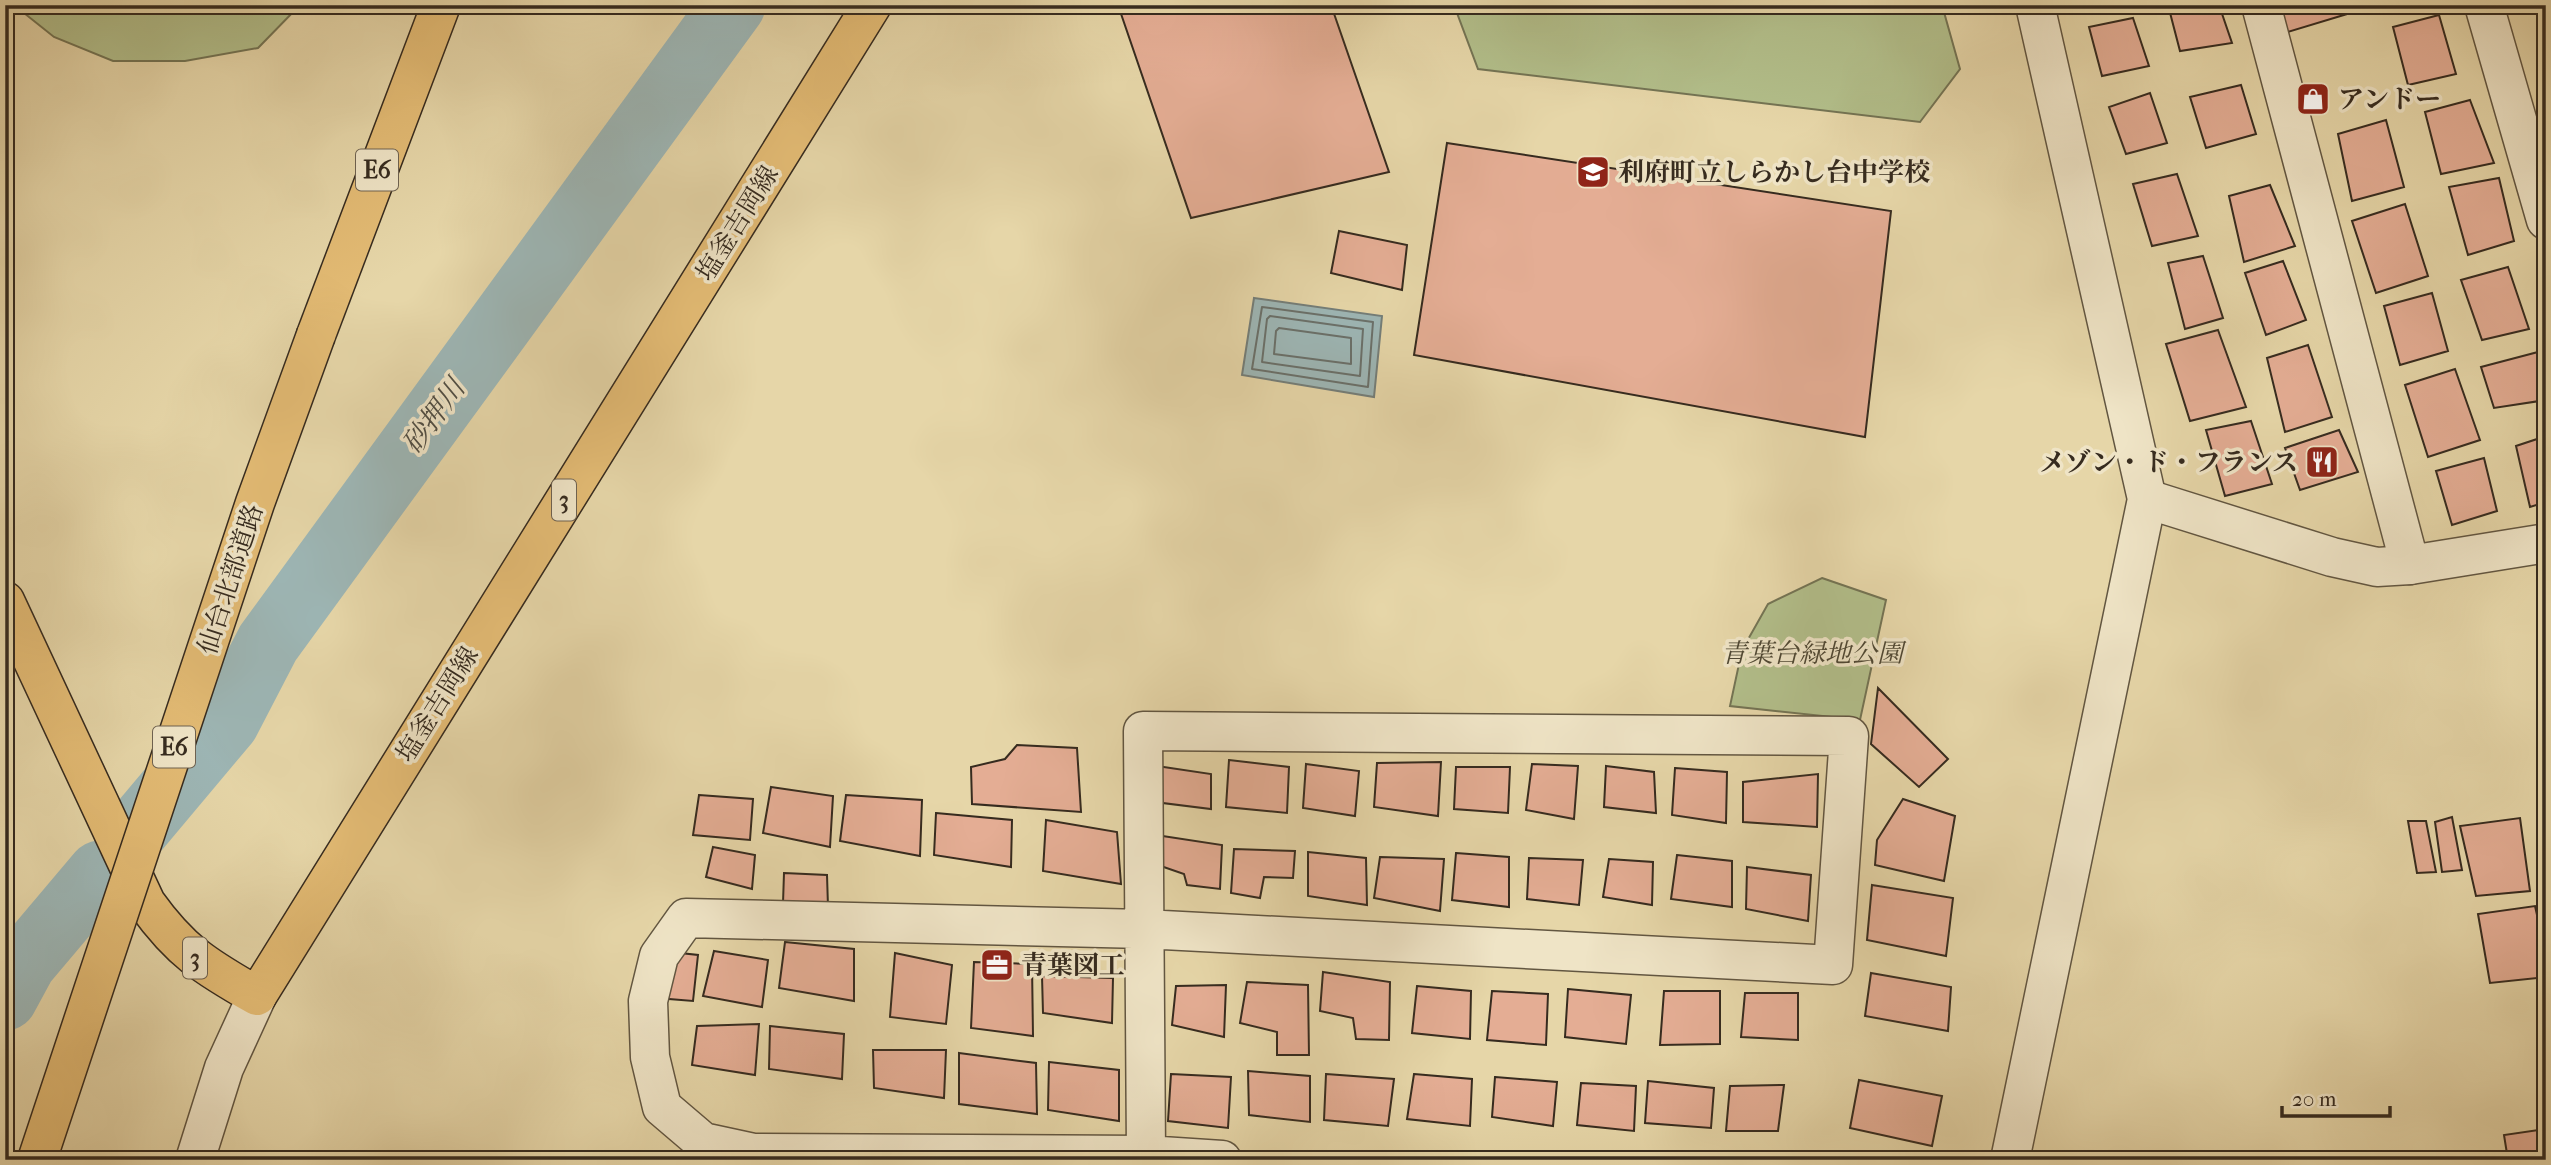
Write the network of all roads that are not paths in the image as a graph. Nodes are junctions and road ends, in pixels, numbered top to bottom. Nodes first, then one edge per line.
1 (441, 5) edge
2 (872, 5) edge
3 (2035, 5) edge
4 (2261, 5) edge
5 (2484, 5) edge
6 (2546, 220) edge
7 (2147, 499) junction
8 (2546, 543) edge
9 (2410, 565) junction
10 (5, 601) edge
11 (1144, 929) junction
12 (257, 996) junction
13 (1146, 1157) edge
14 (37, 1160) edge
15 (195, 1160) edge
16 (1222, 1160) edge
17 (2010, 1160) edge

1 - 14 main road, 仙台北部道路 / E6, bridge
2 - 12 main road, 塩釜吉岡線 / 3
3 - 7 street
4 - 9 street
5 - 6 street
7 - 9 street
7 - 17 street
8 - 9 street
10 - 12 main road, 3
11 - 11 street
11 - 13 street
11 - 13 street
12 - 15 street
13 - 16 street

